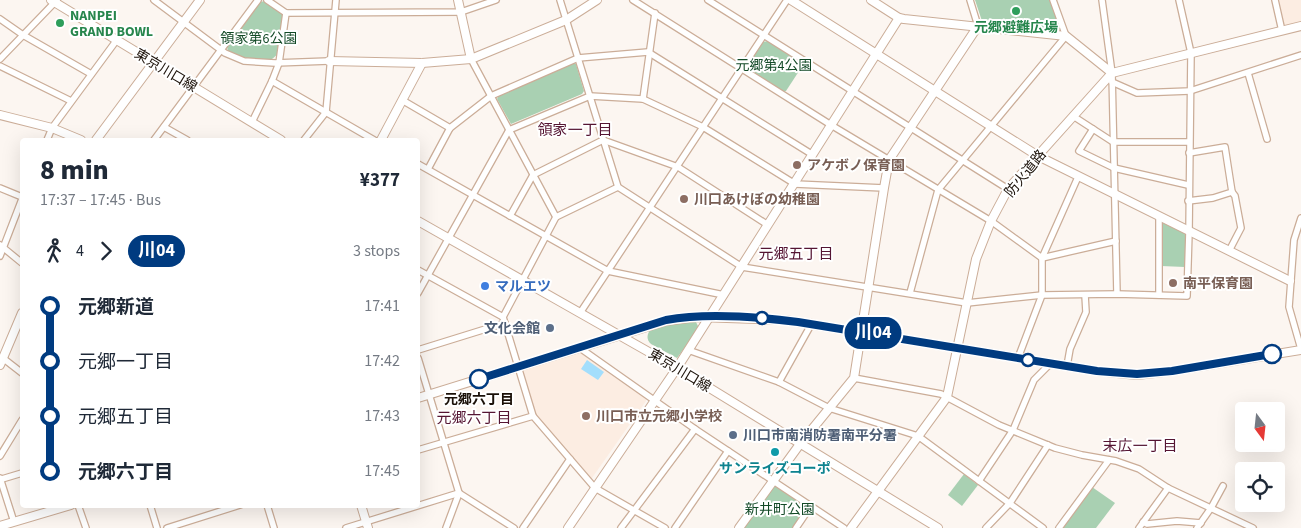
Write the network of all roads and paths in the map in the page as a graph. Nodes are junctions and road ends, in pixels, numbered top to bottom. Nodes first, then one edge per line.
1 (154, 0) edge
2 (200, 0) edge
3 (258, 0) edge
4 (267, 0) edge
5 (336, 0) edge
6 (458, 0) edge
7 (496, 0) edge
8 (560, 0) edge
9 (597, 0) edge
10 (633, 0) edge
11 (708, 0) edge
12 (787, 0) edge
13 (791, 0) edge
14 (871, 0) edge
15 (970, 0) edge
16 (1053, 0) edge
17 (1102, 0) edge
18 (1179, 0) edge
19 (1275, 0) edge
20 (54, 1) edge
21 (461, 12) junction
22 (286, 13) junction
23 (335, 13) junction
24 (654, 14) junction
25 (899, 18) junction
26 (0, 19) edge
27 (566, 20) junction
28 (184, 22) junction
29 (978, 26) junction
30 (1301, 26) edge
31 (1282, 31) junction
32 (23, 35) junction
33 (764, 36) junction
34 (1066, 36) junction
35 (116, 41) junction
36 (221, 50) junction
37 (648, 52) junction
38 (1191, 53) junction
39 (877, 54) junction
40 (1301, 56) edge
41 (472, 58) junction
42 (578, 58) junction
43 (0, 59) edge
44 (153, 62) junction
45 (329, 62) junction
46 (278, 63) junction
47 (422, 63) junction
48 (0, 66) edge
49 (742, 69) junction
50 (1112, 73) junction
51 (1248, 73) junction
52 (91, 74) junction
53 (272, 81) junction
54 (1112, 82) junction
55 (193, 87) junction
56 (852, 91) junction
57 (1190, 91) junction
58 (935, 92) junction
59 (491, 96) junction
60 (590, 96) junction
61 (722, 98) junction
62 (643, 99) junction
63 (402, 100) junction
64 (72, 101) junction
65 (326, 112) junction
66 (0, 115) edge
67 (1073, 116) junction
68 (252, 122) junction
69 (830, 125) junction
70 (164, 127) junction
71 (704, 127) junction
72 (991, 127) junction
73 (52, 128) junction
74 (450, 128) junction
75 (911, 129) junction
76 (1093, 129) junction
77 (509, 130) junction
78 (48, 138) edge
79 (76, 138) edge
80 (97, 138) edge
81 (156, 138) edge
82 (183, 138) edge
83 (278, 138) edge
84 (306, 138) edge
85 (371, 138) edge
86 (382, 138) edge
87 (1267, 138) dead end
88 (603, 140) junction
89 (1113, 142) junction
90 (1189, 142) junction
91 (1189, 153) junction
92 (813, 155) junction
93 (1038, 156) junction
94 (890, 160) junction
95 (963, 161) junction
96 (420, 165) edge
97 (678, 167) junction
98 (1114, 168) junction
99 (428, 169) junction
100 (533, 175) junction
101 (1078, 177) junction
102 (795, 184) junction
103 (1188, 185) junction
104 (618, 187) junction
105 (0, 188) edge
106 (884, 188) junction
107 (1008, 189) junction
108 (938, 190) junction
109 (1232, 192) junction
110 (1114, 195) junction
111 (474, 196) junction
112 (20, 197) edge
113 (1188, 201) junction
114 (20, 203) edge
115 (650, 207) junction
116 (510, 216) junction
117 (1159, 217) junction
118 (556, 218) junction
119 (1301, 218) edge
120 (420, 222) edge
121 (991, 222) junction
122 (768, 225) junction
123 (1189, 232) junction
124 (546, 236) junction
125 (449, 238) junction
126 (1116, 241) junction
127 (2, 247) edge
128 (1229, 251) junction
129 (0, 256) edge
130 (1042, 258) junction
131 (20, 261) edge
132 (742, 267) junction
133 (420, 271) edge
134 (608, 271) junction
135 (428, 276) junction
136 (522, 280) junction
137 (1290, 281) junction
138 (868, 288) junction
139 (420, 290) edge
140 (910, 293) junction
141 (1117, 294) junction
142 (724, 295) junction
143 (1042, 295) junction
144 (1085, 295) junction
145 (1159, 295) junction
146 (966, 303) junction
147 (580, 313) junction
148 (20, 317) edge
149 (710, 317) junction
150 (504, 320) junction
151 (812, 324) junction
152 (861, 332) junction
153 (620, 335) junction
154 (580, 348) junction
155 (957, 348) junction
156 (420, 349) edge
157 (688, 350) junction
158 (1301, 350) edge
159 (1018, 358) junction
160 (1, 360) edge
161 (1050, 364) junction
162 (420, 365) edge
163 (1067, 366) junction
164 (518, 367) junction
165 (677, 368) junction
166 (20, 372) edge
167 (854, 378) junction
168 (779, 382) junction
169 (429, 394) junction
170 (946, 396) junction
171 (420, 397) edge
172 (655, 401) junction
173 (829, 408) junction
174 (533, 416) junction
175 (20, 423) edge
176 (695, 429) junction
177 (1012, 430) junction
178 (918, 436) junction
179 (443, 442) junction
180 (800, 444) junction
181 (1048, 445) junction
182 (420, 449) edge
183 (728, 451) junction
184 (0, 456) edge
185 (570, 459) junction
186 (1109, 460) junction
187 (20, 474) edge
188 (1, 479) edge
189 (774, 481) junction
190 (979, 481) junction
191 (1223, 486) dead end
192 (595, 488) junction
193 (1168, 488) junction
194 (878, 491) junction
195 (459, 493) junction
196 (1010, 503) junction
197 (812, 506) junction
198 (420, 507) edge
199 (61, 508) edge
200 (79, 508) edge
201 (151, 508) edge
202 (230, 508) edge
203 (268, 508) edge
204 (362, 508) edge
205 (416, 508) edge
206 (1211, 508) junction
207 (634, 510) junction
208 (14, 522) junction
209 (1143, 522) junction
210 (367, 525) edge
211 (1199, 525) edge
212 (0, 526) edge
213 (86, 528) edge
214 (156, 528) edge
215 (167, 528) edge
216 (274, 528) edge
217 (346, 528) edge
218 (446, 528) edge
219 (514, 528) edge
220 (523, 528) edge
221 (568, 528) edge
222 (621, 528) edge
223 (665, 528) edge
224 (675, 528) edge
225 (739, 528) edge
226 (796, 528) edge
227 (844, 528) edge
228 (851, 528) edge
229 (938, 528) edge
230 (986, 528) edge
231 (1043, 528) edge
232 (1059, 528) edge
233 (1139, 528) edge
234 (1253, 528) edge

1 - 28 street
2 - 28 street
3 - 36 street
4 - 22 street
5 - 23 street
6 - 21 street
7 - 21 street
8 - 27 street
9 - 27 street
10 - 24 street
11 - 33 street
12 - 33 street
13 - 39 street
14 - 25 street
15 - 29 street
16 - 34 street
17 - 50 street
18 - 38 street
19 - 31 street
20 - 32 street
20 - 35 street, 東京川口線
21 - 23 street
21 - 41 street
22 - 23 street
22 - 46 street
23 - 45 street
24 - 37 street
24 - 49 street
25 - 29 street
25 - 39 street
26 - 32 street
27 - 41 street
27 - 42 street
28 - 36 street
28 - 44 street
29 - 34 street
29 - 58 street
30 - 31 street
31 - 38 street
32 - 43 street
32 - 52 street
33 - 49 street
33 - 56 street
34 - 50 street
34 - 72 street
35 - 44 street, 東京川口線
35 - 52 street
36 - 46 street
36 - 55 street
37 - 42 street
37 - 61 street
37 - 62 street
38 - 50 street
38 - 57 street
39 - 56 street
39 - 58 street
40 - 51 street
41 - 47 street
41 - 59 street
42 - 59 street
42 - 60 street
44 - 55 street, 東京川口線
44 - 80 street
45 - 46 street
45 - 47 street
45 - 65 street
46 - 53 street
47 - 63 street
48 - 64 street
49 - 61 street
49 - 69 street
50 - 54 street
50 - 67 street, 防火道路
51 - 57 street
51 - 87 street
52 - 64 street
53 - 65 street
53 - 68 street
54 - 57 street
54 - 89 street
55 - 68 street, 東京川口線
55 - 70 street
56 - 69 street
56 - 75 street
57 - 90 street
58 - 72 street
58 - 75 street
59 - 74 street
59 - 77 street
60 - 62 street
60 - 77 street
60 - 88 street
61 - 71 street
61 - 92 street
62 - 71 street
63 - 74 street
63 - 86 street
64 - 73 street
65 - 84 street
65 - 85 street
66 - 73 street
67 - 76 street
67 - 93 street, 防火道路
68 - 83 street, 東京川口線
69 - 92 street
69 - 94 street
70 - 81 street
70 - 82 street
71 - 97 street
71 - 102 street
72 - 93 street
72 - 95 street
73 - 78 street
73 - 79 street
74 - 99 street
75 - 94 street
75 - 95 street
76 - 89 street
76 - 98 street
77 - 100 street
77 - 111 street
88 - 97 street
88 - 100 street
88 - 104 street
89 - 90 street
89 - 98 street
90 - 91 street
91 - 103 street
91 - 109 street
92 - 102 street
93 - 101 street
93 - 107 street, 防火道路
94 - 106 street
94 - 108 street
95 - 107 street
95 - 108 street
96 - 99 street
97 - 115 street
97 - 122 street
98 - 103 street
98 - 110 street
99 - 111 street
100 - 116 street
100 - 118 street
101 - 110 street
101 - 130 street
102 - 106 street
102 - 122 street
103 - 113 street
104 - 115 street
104 - 118 street
105 - 112 street
106 - 138 street
107 - 121 street, 防火道路
108 - 121 street
108 - 140 street
109 - 113 street
109 - 128 street
110 - 117 street
110 - 126 street
111 - 116 street
111 - 125 street
113 - 123 street
114 - 127 street
115 - 132 street
115 - 134 street
116 - 124 street
117 - 123 street
117 - 145 street
118 - 124 street
119 - 137 street
120 - 125 street, 東京川口線
121 - 130 street
121 - 146 street, 防火道路
122 - 132 street
123 - 128 street
123 - 145 street
124 - 134 street
124 - 136 street
125 - 135 street
125 - 136 street, 東京川口線
126 - 130 street
126 - 141 street
127 - 129 street
127 - 131 street
128 - 137 street
130 - 143 street
132 - 138 street
132 - 142 street
133 - 135 street
134 - 142 street
134 - 147 street
135 - 139 street
135 - 150 street
136 - 147 street, 東京川口線
136 - 150 street
137 - 158 street
138 - 140 street
138 - 152 street
140 - 146 street
141 - 144 street
141 - 145 street
142 - 149 street
143 - 144 street
143 - 146 street
143 - 159 street
144 - 163 street
146 - 155 street, 防火道路
147 - 153 street, 東京川口線
148 - 160 street
149 - 151 street
149 - 153 street
149 - 157 street
150 - 156 street
150 - 164 street
151 - 152 street
151 - 168 street
152 - 155 street
152 - 167 street
153 - 154 street
153 - 165 street, 東京川口線
154 - 164 street
154 - 172 street
155 - 159 street
155 - 170 street, 防火道路
157 - 165 street
157 - 168 street
158 - 163 street
159 - 161 street
160 - 166 street
161 - 163 street
161 - 177 street
162 - 169 street
164 - 169 street
164 - 174 street
165 - 172 street
165 - 180 street, 東京川口線
167 - 170 street
167 - 173 street
168 - 173 street
169 - 171 street
169 - 179 street
170 - 177 street
170 - 178 street, 防火道路
172 - 176 street
172 - 192 street
173 - 178 street
173 - 180 street
174 - 179 street
174 - 185 street
175 - 184 street
176 - 183 street
176 - 207 street
177 - 181 street
177 - 190 street
178 - 190 street
178 - 194 street, 防火道路
179 - 182 street
179 - 195 street
180 - 189 street
180 - 194 street, 東京川口線
181 - 186 street
181 - 196 street
183 - 189 street
183 - 224 street
185 - 192 street
185 - 220 street
186 - 193 street
186 - 232 street
187 - 188 street
188 - 208 street
189 - 197 street
189 - 225 street
190 - 196 street
191 - 206 street
192 - 207 street
192 - 221 street
193 - 206 street
193 - 209 street
194 - 228 street, 防火道路
194 - 229 street, 東京川口線
195 - 198 street
195 - 218 street
195 - 219 street
196 - 230 street
196 - 231 street
197 - 226 street
197 - 227 street
199 - 208 street
200 - 213 street
201 - 214 street
202 - 215 street
203 - 216 street
204 - 210 street
205 - 210 street
206 - 211 street
206 - 234 street
207 - 222 street
207 - 223 street
208 - 212 street
209 - 211 street
209 - 233 street
210 - 217 street

